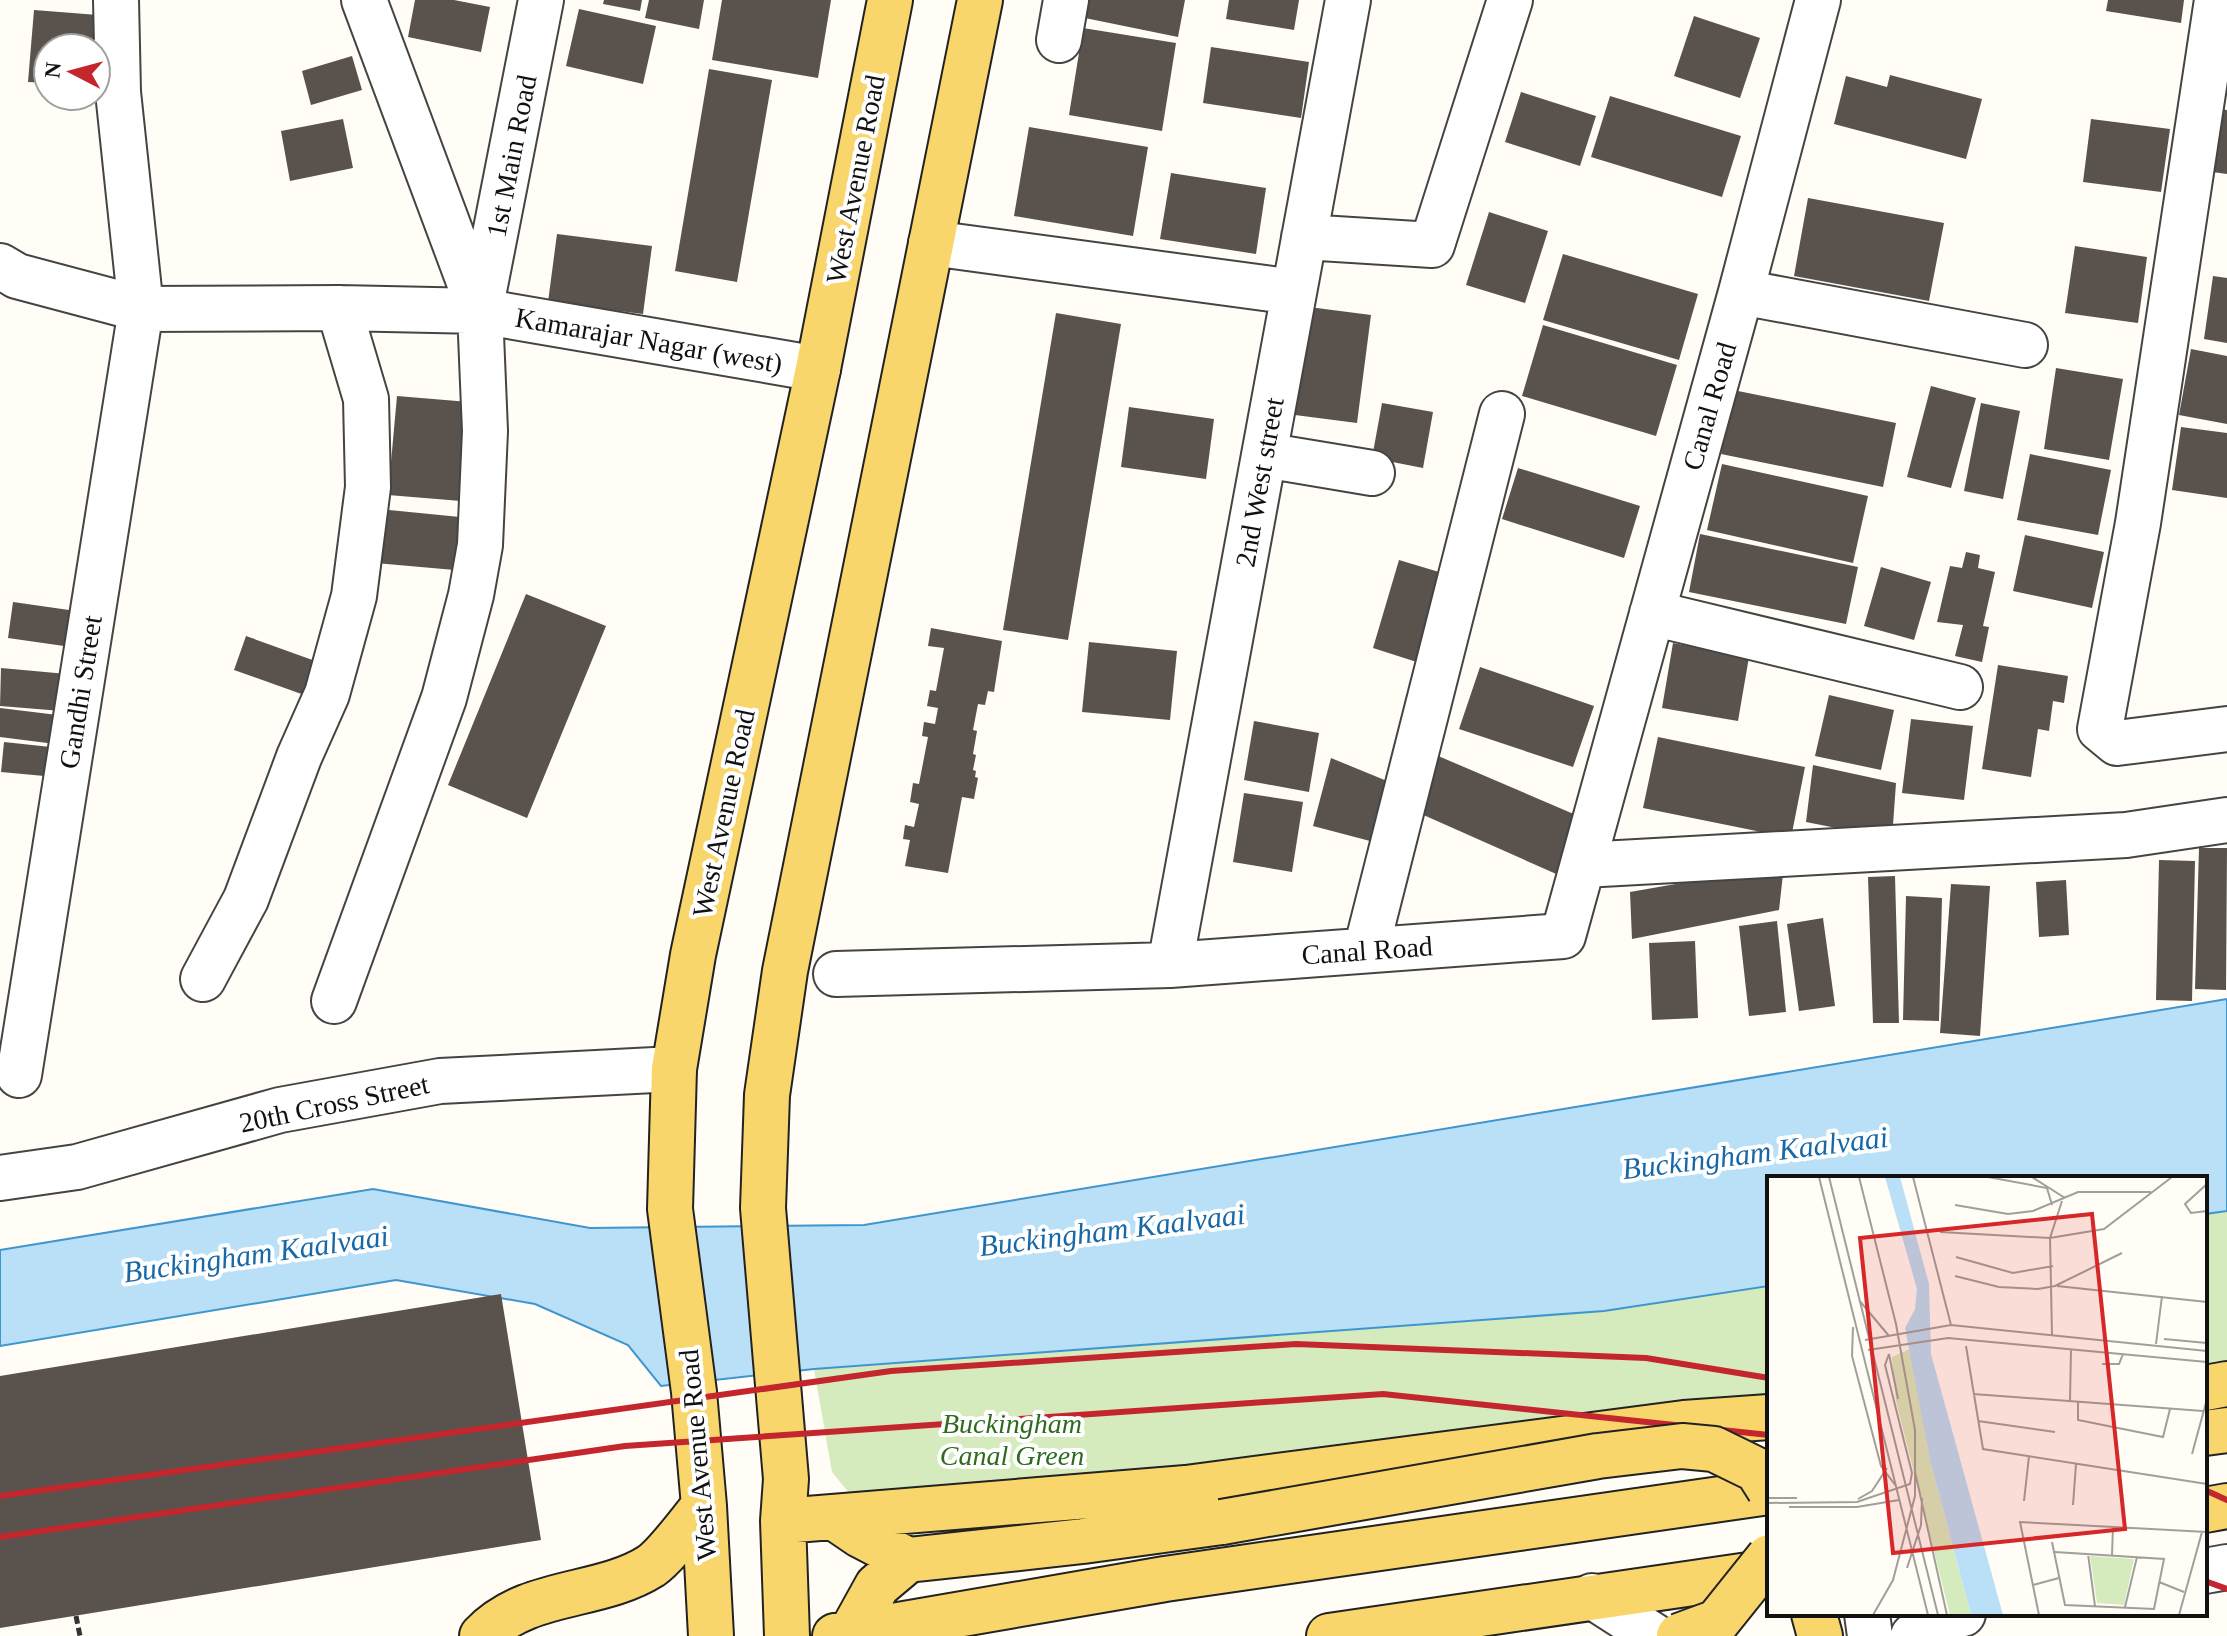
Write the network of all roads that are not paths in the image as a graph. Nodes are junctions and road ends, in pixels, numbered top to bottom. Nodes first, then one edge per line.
1 (116, 0) edge
2 (364, 0) edge
3 (541, 0) edge
4 (890, 0) edge
5 (980, 0) edge
6 (1348, 0) edge
7 (1510, 0) edge
8 (1818, 0) edge
9 (2217, 0) edge
10 (2216, 81) edge
11 (1304, 237) junction
12 (931, 243) junction
13 (0, 266) edge
14 (1294, 292) junction
15 (1741, 292) junction
16 (339, 308) junction
17 (141, 309) junction
18 (480, 311) junction
19 (2025, 345) dead end
20 (818, 369) junction
21 (1502, 414) dead end
22 (1264, 455) junction
23 (1372, 473) dead end
24 (1652, 613) junction
25 (1960, 687) dead end
26 (2227, 729) edge
27 (2227, 820) edge
28 (1583, 865) junction
29 (1366, 950) junction
30 (1170, 965) junction
31 (836, 974) dead end
32 (203, 979) dead end
33 (334, 1001) dead end
34 (674, 1069) junction
35 (19, 1075) dead end
36 (0, 1178) edge
37 (2227, 1384) edge
38 (2207, 1388) edge
39 (1767, 1417) edge
40 (2227, 1430) edge
41 (2207, 1433) edge
42 (1767, 1487) edge
43 (1767, 1490) edge
44 (704, 1506) junction
45 (2227, 1506) edge
46 (2207, 1510) edge
47 (835, 1518) junction
48 (783, 1521) junction
49 (908, 1560) junction
50 (1767, 1560) edge
51 (2227, 1567) edge
52 (2207, 1571) edge
53 (1767, 1572) edge
54 (1592, 1596) junction
55 (1815, 1616) edge
56 (1867, 1616) edge
57 (1954, 1616) edge
58 (843, 1635) edge
59 (482, 1636) edge
60 (711, 1636) edge
61 (787, 1636) edge
62 (1329, 1636) edge
63 (1654, 1636) edge
64 (1679, 1636) edge
65 (1820, 1636) edge
66 (1870, 1636) edge
67 (1913, 1636) edge

1 - 17 street, Gandhi Street
2 - 18 street
3 - 18 street, 1st Main Road
4 - 20 main road, West Avenue Road
5 - 12 main road
6 - 11 street, 2nd West street
7 - 11 street
8 - 15 street, Canal Road
9 - 10 street
10 - 26 street
11 - 14 street, 2nd West street
12 - 14 street
12 - 48 main road
13 - 17 street, Kamarajar Nagar (west)
14 - 22 street, 2nd West street
15 - 19 street
15 - 24 street, Canal Road
16 - 17 street, Kamarajar Nagar (west)
16 - 18 street, Kamarajar Nagar (west)
16 - 32 street
17 - 35 street, Gandhi Street
18 - 20 street, Kamarajar Nagar (west)
18 - 33 street
20 - 34 main road, West Avenue Road
21 - 29 street
22 - 23 street
22 - 30 street, 2nd West street
24 - 25 street
24 - 28 street, Canal Road
27 - 28 street
28 - 29 street, Canal Road
29 - 30 street, Canal Road
30 - 31 street, Canal Road
34 - 36 street, 20th Cross Street
34 - 44 main road, West Avenue Road
37 - 38 main road
39 - 47 main road
40 - 41 main road
42 - 49 main road, bridge
43 - 58 main road
44 - 59 main road
44 - 60 main road, West Avenue Road
45 - 46 main road
47 - 48 main road
47 - 49 main road
48 - 61 main road
49 - 58 main road
50 - 64 main road, bridge
51 - 52 street
53 - 54 main road
54 - 62 main road
54 - 63 street
55 - 65 main road
56 - 66 street
57 - 67 street

